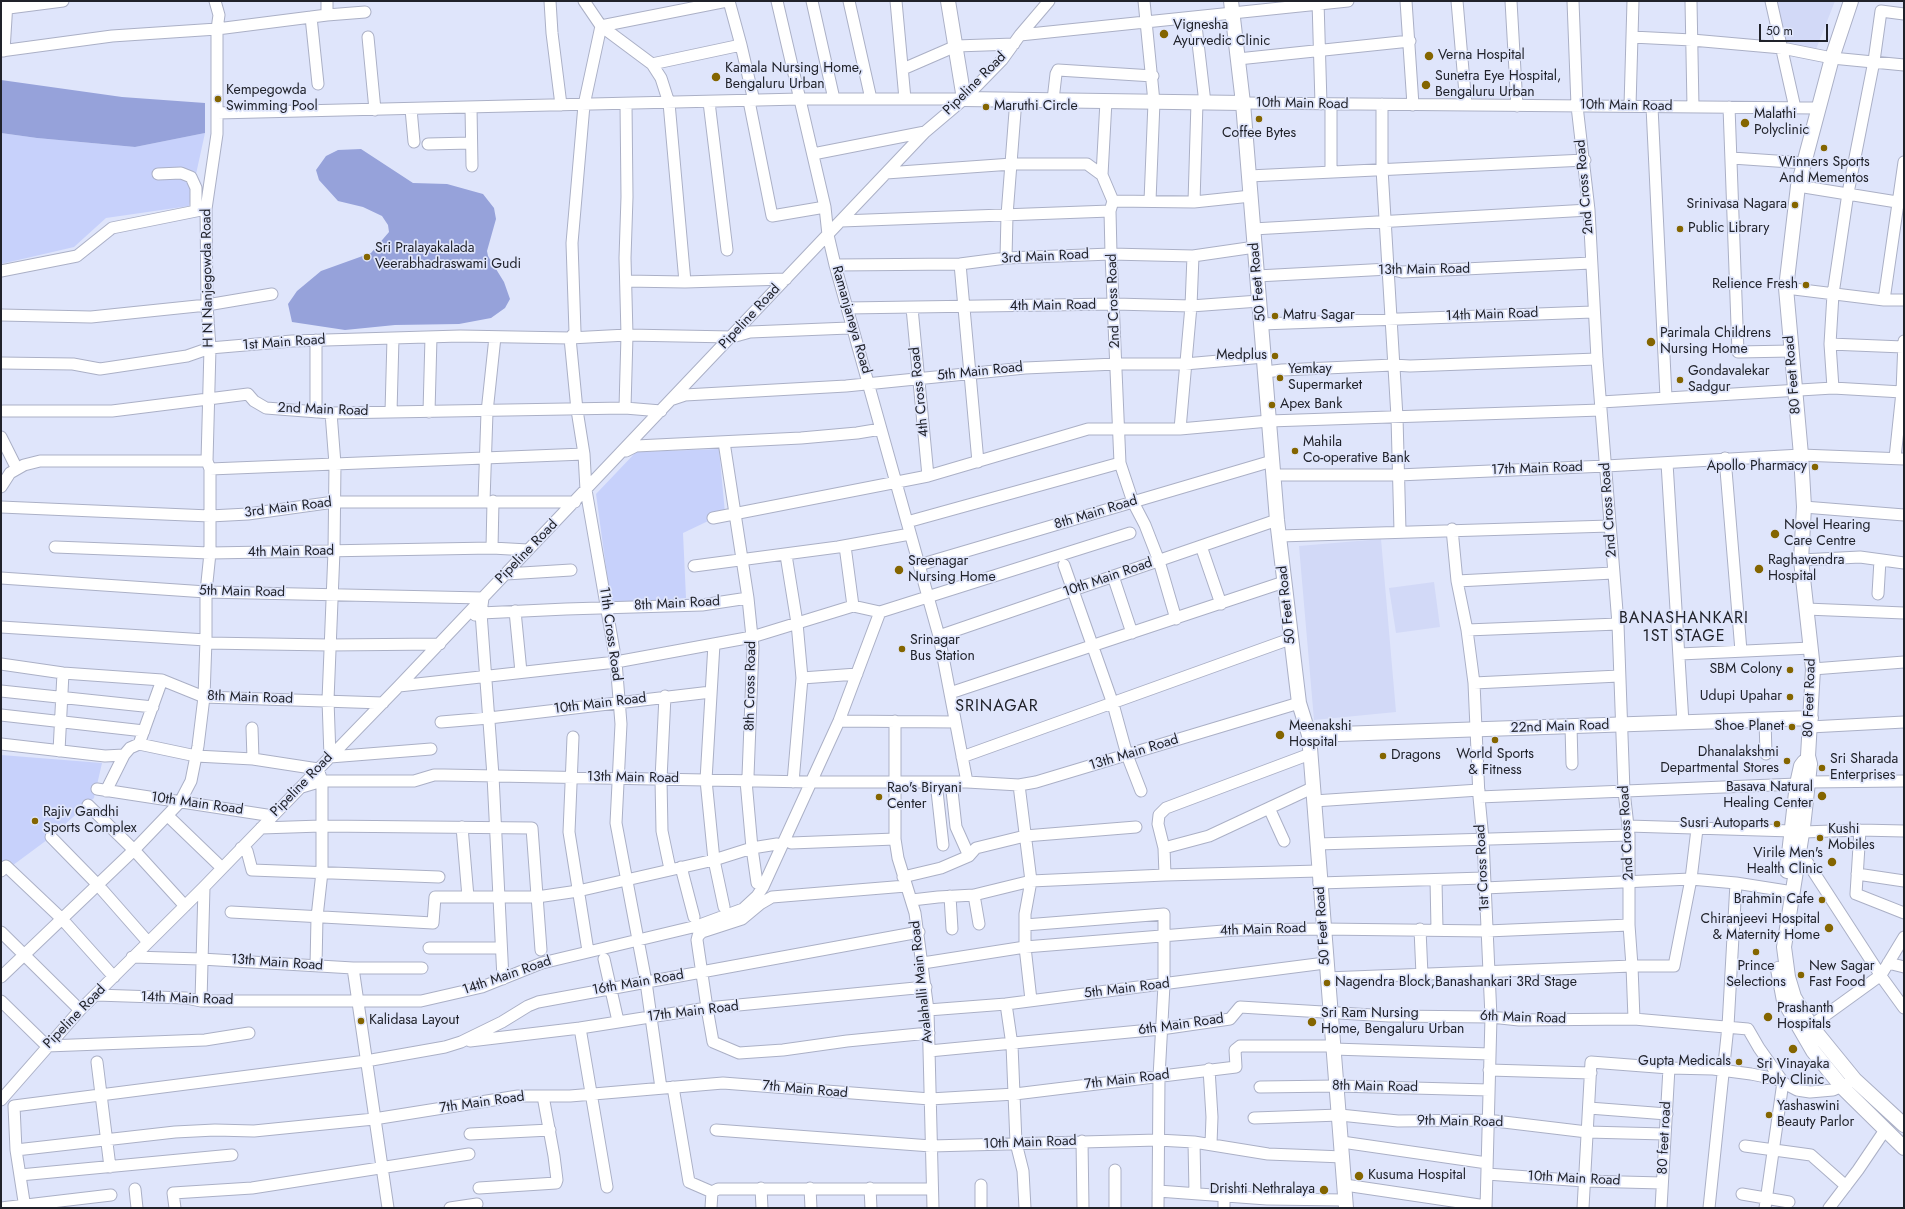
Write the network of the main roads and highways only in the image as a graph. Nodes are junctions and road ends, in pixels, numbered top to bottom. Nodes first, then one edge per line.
1 (948, 1) edge
2 (1851, 1) edge
3 (1232, 7) edge
4 (1243, 103) junction
5 (1810, 723) junction
6 (1309, 735) junction
7 (1797, 832) junction
8 (1788, 891) junction
9 (1806, 1029) junction
10 (1904, 1125) edge
11 (1904, 1148) edge
12 (1346, 1204) edge

1 - 4 main road
2 - 5 main road, 80 Feet Road
3 - 4 main road, 50 Feet Road
4 - 6 main road, 50 Feet Road
5 - 6 main road, 22nd Main Road
5 - 7 main road, 80 Feet Road
6 - 12 main road, 50 Feet Road
7 - 8 main road, 80 Feet Road
7 - 8 main road, 80 Feet Road
8 - 9 main road, 80 Feet Road
9 - 10 main road, 80 Feet Road
9 - 11 main road, 80 Feet Road

